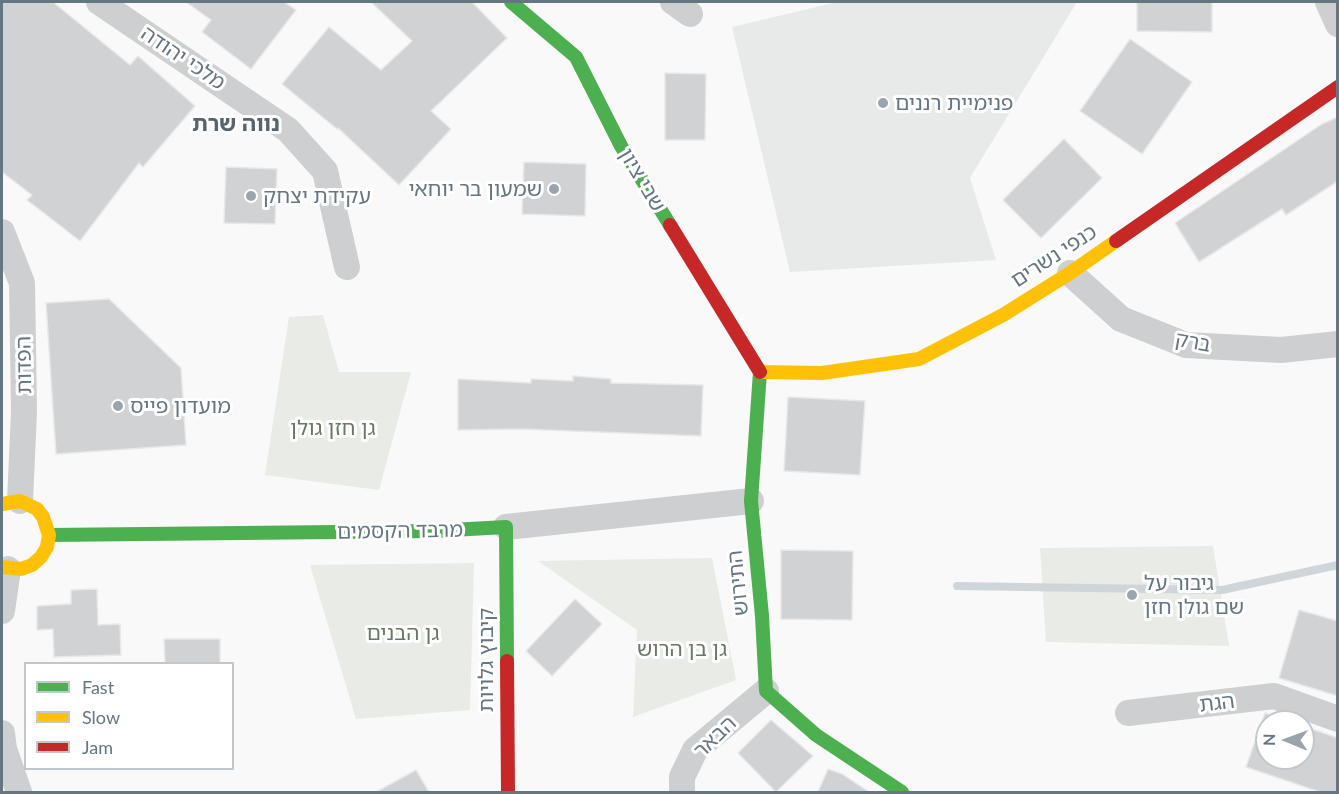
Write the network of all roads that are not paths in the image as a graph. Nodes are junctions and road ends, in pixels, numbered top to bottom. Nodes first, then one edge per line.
1 (99, 2) edge
2 (511, 2) edge
3 (1328, 2) edge
4 (1338, 24) edge
5 (1338, 87) edge
6 (2, 232) edge
7 (347, 267) dead end
8 (1070, 273) junction
9 (12, 283) edge
10 (1338, 344) edge
11 (760, 372) junction
12 (751, 501) junction
13 (11, 502) edge
14 (506, 527) junction
15 (49, 535) junction
16 (5, 568) edge
17 (2, 611) edge
18 (766, 692) junction
19 (1128, 713) dead end
20 (1338, 719) edge
21 (2, 733) edge
22 (19, 792) edge
23 (508, 792) edge
24 (682, 792) edge
25 (902, 792) edge

1 - 7 street, מלכי יהודה
2 - 11 street, שבי ציון
3 - 4 street
5 - 8 street, כנפי נשרים
6 - 9 street, הפדות
8 - 10 street, ברק
8 - 11 street, כנפי נשרים
9 - 13 street, הפדות
11 - 12 street, התירוש
12 - 14 street, מרבד הקסמים
12 - 18 street, התירוש
13 - 15 street
14 - 15 street, מרבד הקסמים
14 - 23 street, קיבוץ גלויות
15 - 16 street
16 - 17 street
18 - 24 street, הבאר
18 - 25 street
19 - 20 street, הגת
21 - 22 street

